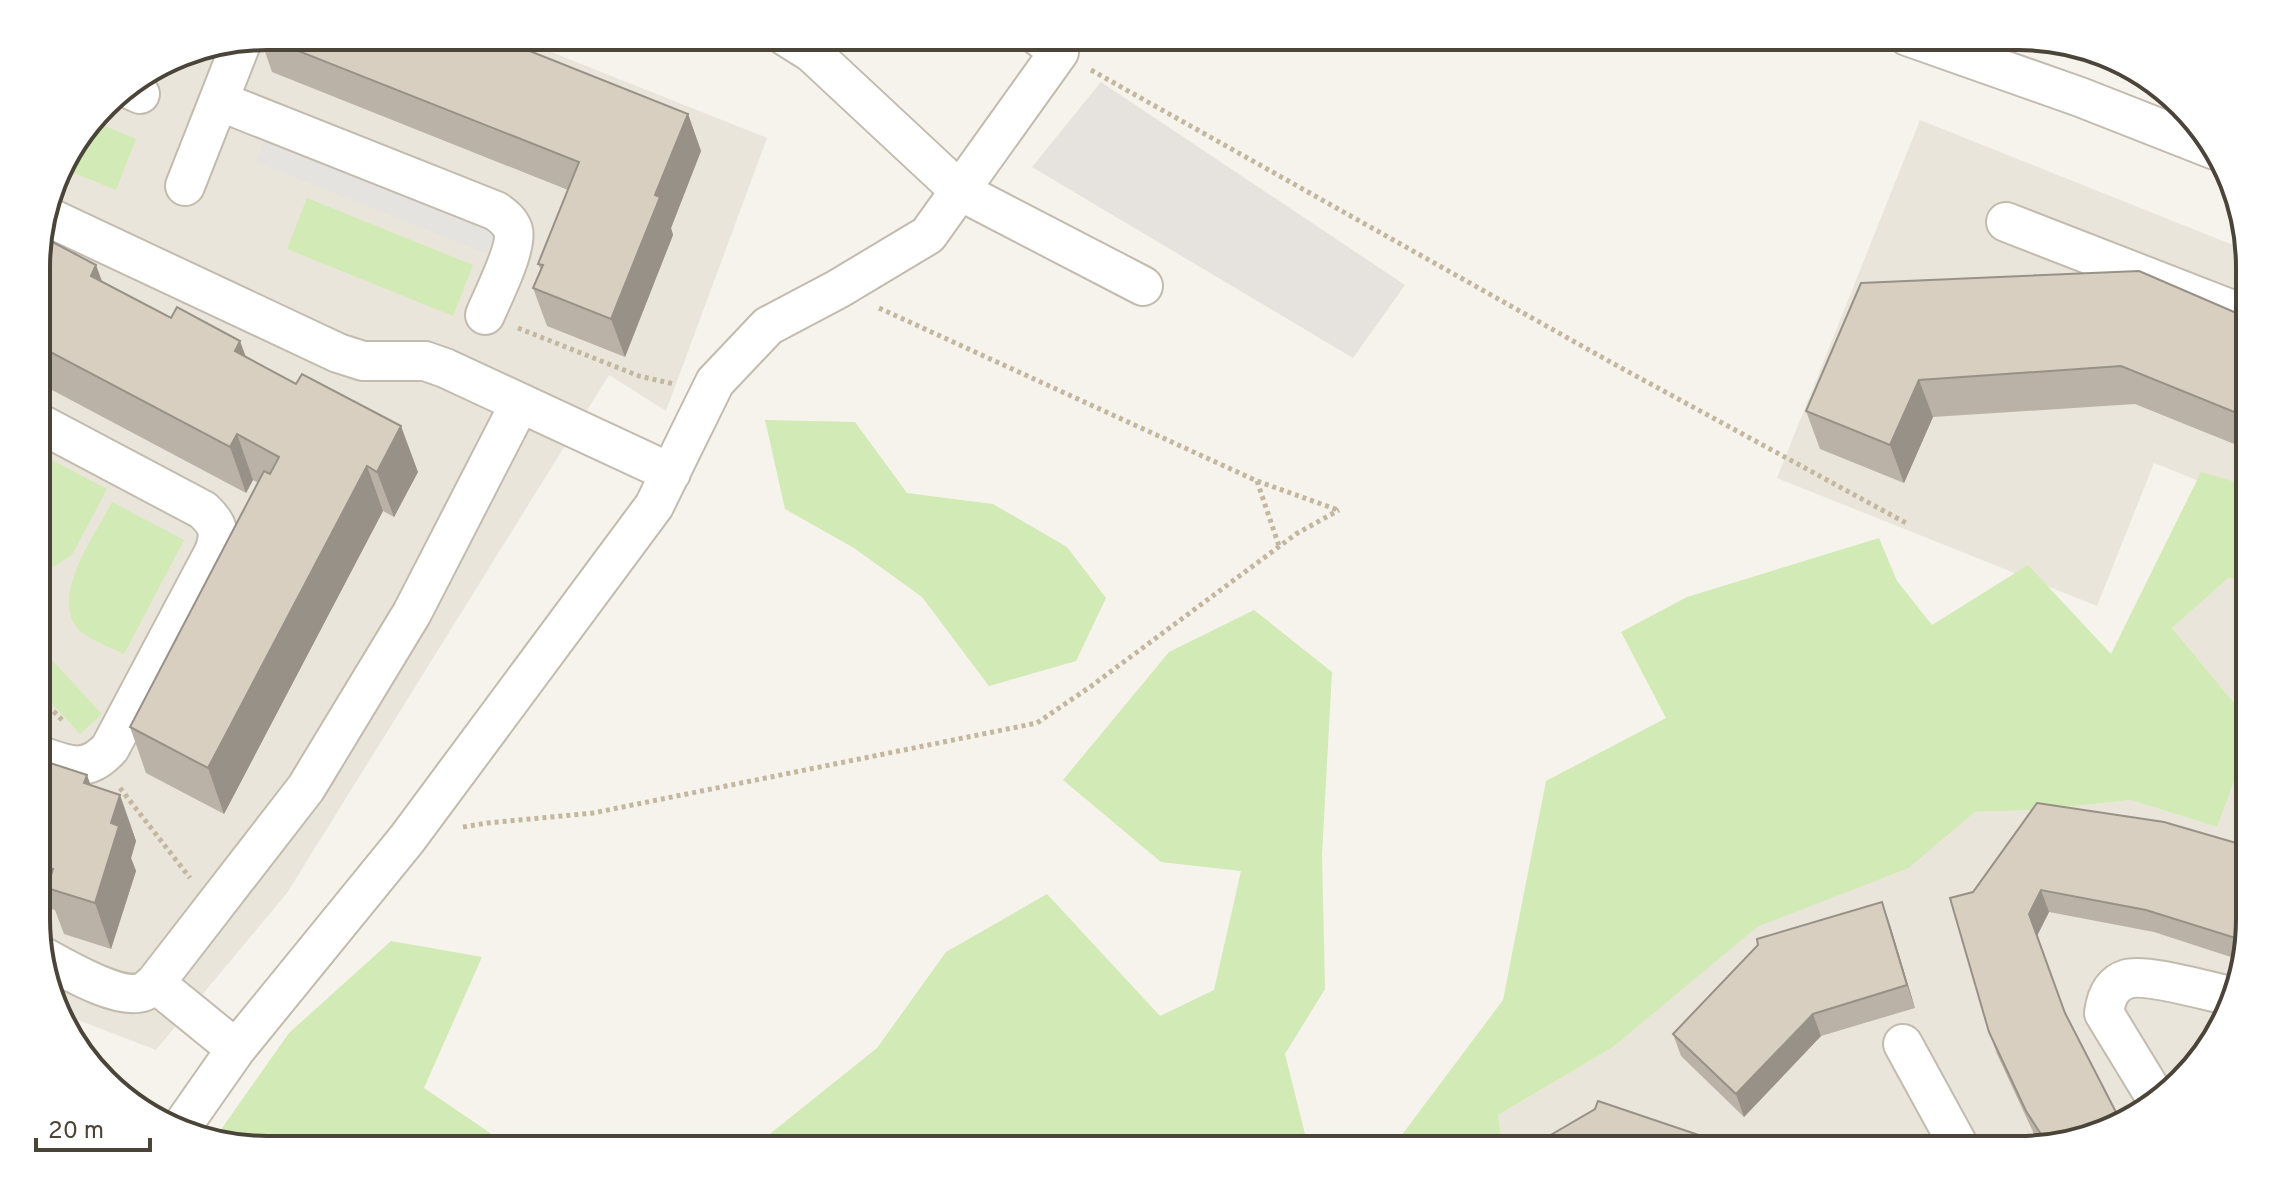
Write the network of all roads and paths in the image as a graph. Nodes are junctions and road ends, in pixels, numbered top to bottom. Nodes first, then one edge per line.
1 (807, 50) edge
2 (1044, 50) edge
3 (1059, 50) edge
4 (1947, 50) edge
5 (238, 52) edge
6 (219, 101) junction
7 (2196, 143) edge
8 (185, 186) dead end
9 (960, 191) junction
10 (55, 220) edge
11 (2006, 222) dead end
12 (1143, 286) dead end
13 (838, 289) junction
14 (2236, 311) edge
15 (485, 315) joint
16 (675, 385) dead end
17 (520, 403) junction
18 (50, 429) edge
19 (671, 473) junction
20 (1257, 481) junction
21 (1906, 523) dead end
22 (1279, 547) junction
23 (50, 708) edge
24 (50, 758) edge
25 (99, 761) junction
26 (407, 839) junction
27 (213, 908) junction
28 (55, 963) edge
29 (155, 983) junction
30 (2222, 994) edge
31 (1903, 1044) dead end
32 (236, 1049) junction
33 (2151, 1090) edge
34 (186, 1120) edge
35 (1953, 1136) edge

1 - 9 street
2 - 9 street
3 - 21 path
4 - 7 street
5 - 6 street
6 - 8 street
6 - 15 street
9 - 12 street
9 - 13 street
10 - 17 street
11 - 14 street
13 - 19 street
13 - 20 path
15 - 16 path
17 - 19 street
17 - 27 street
18 - 25 street
19 - 26 street
20 - 22 path
20 - 22 path
22 - 26 path
23 - 25 path
24 - 25 street
25 - 27 path
26 - 32 street
27 - 29 street
28 - 29 street
29 - 32 street
30 - 33 street
31 - 35 street
32 - 34 street

